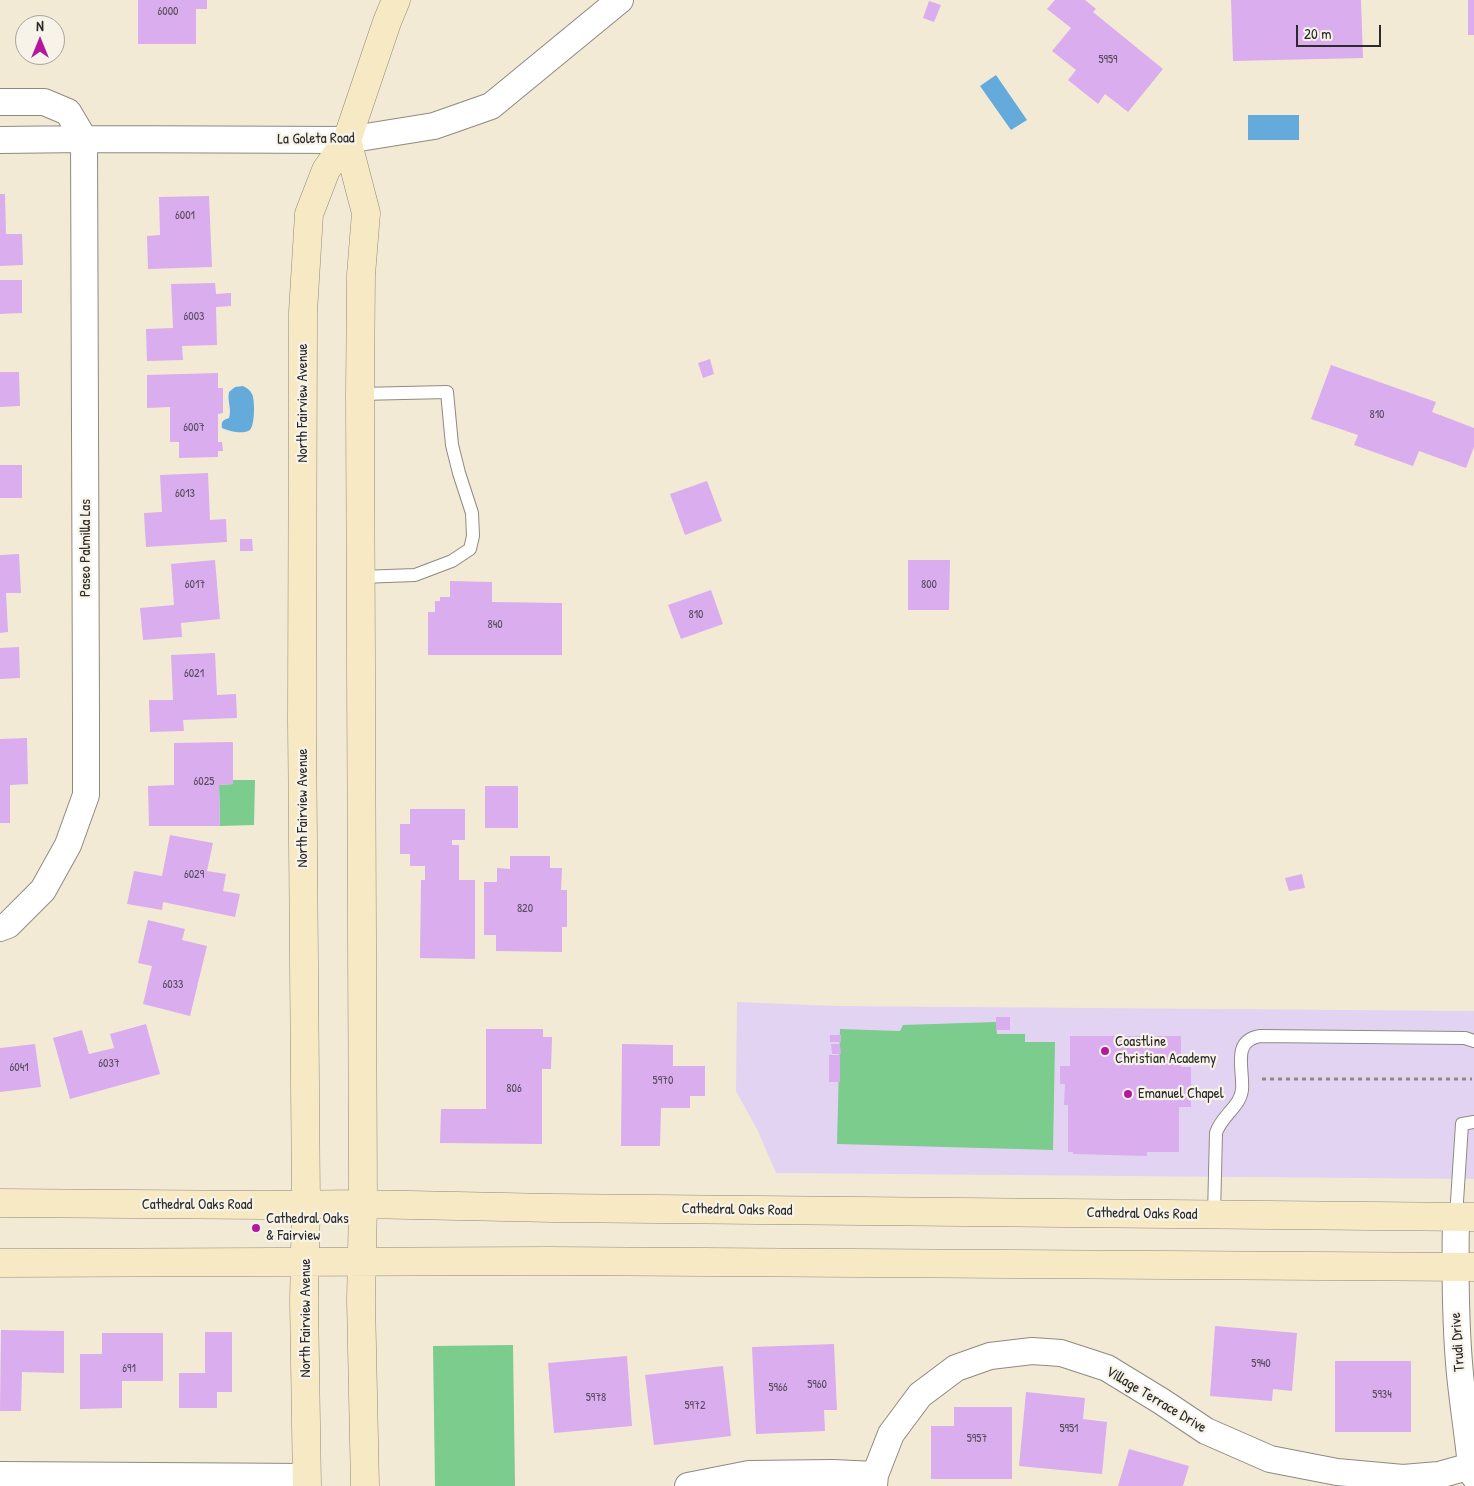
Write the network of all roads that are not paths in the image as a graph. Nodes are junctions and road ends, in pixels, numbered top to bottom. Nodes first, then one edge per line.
1 (396, 0) edge
2 (620, 0) edge
3 (0, 102) edge
4 (84, 139) junction
5 (0, 140) edge
6 (348, 140) junction
7 (360, 394) junction
8 (360, 577) junction
9 (0, 928) edge
10 (1474, 1041) edge
11 (1474, 1122) edge
12 (0, 1203) edge
13 (363, 1204) junction
14 (306, 1205) junction
15 (1214, 1215) junction
16 (1465, 1217) edge
17 (306, 1262) junction
18 (363, 1262) junction
19 (0, 1263) edge
20 (1464, 1267) edge
21 (1473, 1471) edge
22 (0, 1476) edge
23 (307, 1481) edge
24 (874, 1481) edge
25 (365, 1486) edge
26 (688, 1486) edge

1 - 6 main road, North Fairview Avenue
2 - 6 street, La Goleta Road
3 - 4 street
4 - 5 street, La Goleta Road
4 - 6 street, La Goleta Road
4 - 9 street, Paseo Palmilla Las
6 - 7 main road
6 - 14 main road, North Fairview Avenue
7 - 8 main road
7 - 8 lane
8 - 13 main road
10 - 15 lane
11 - 16 lane
12 - 14 main road, Cathedral Oaks Road
13 - 14 main road, Cathedral Oaks Road
13 - 15 main road, Cathedral Oaks Road
13 - 18 main road
14 - 17 main road, North Fairview Avenue
15 - 16 main road, Cathedral Oaks Road
16 - 20 street, Trudi Drive
17 - 18 main road
17 - 19 main road
17 - 23 main road, North Fairview Avenue
18 - 20 main road
18 - 25 main road
20 - 21 street, Trudi Drive
21 - 24 street, Village Terrace Drive
22 - 23 street
24 - 26 street

